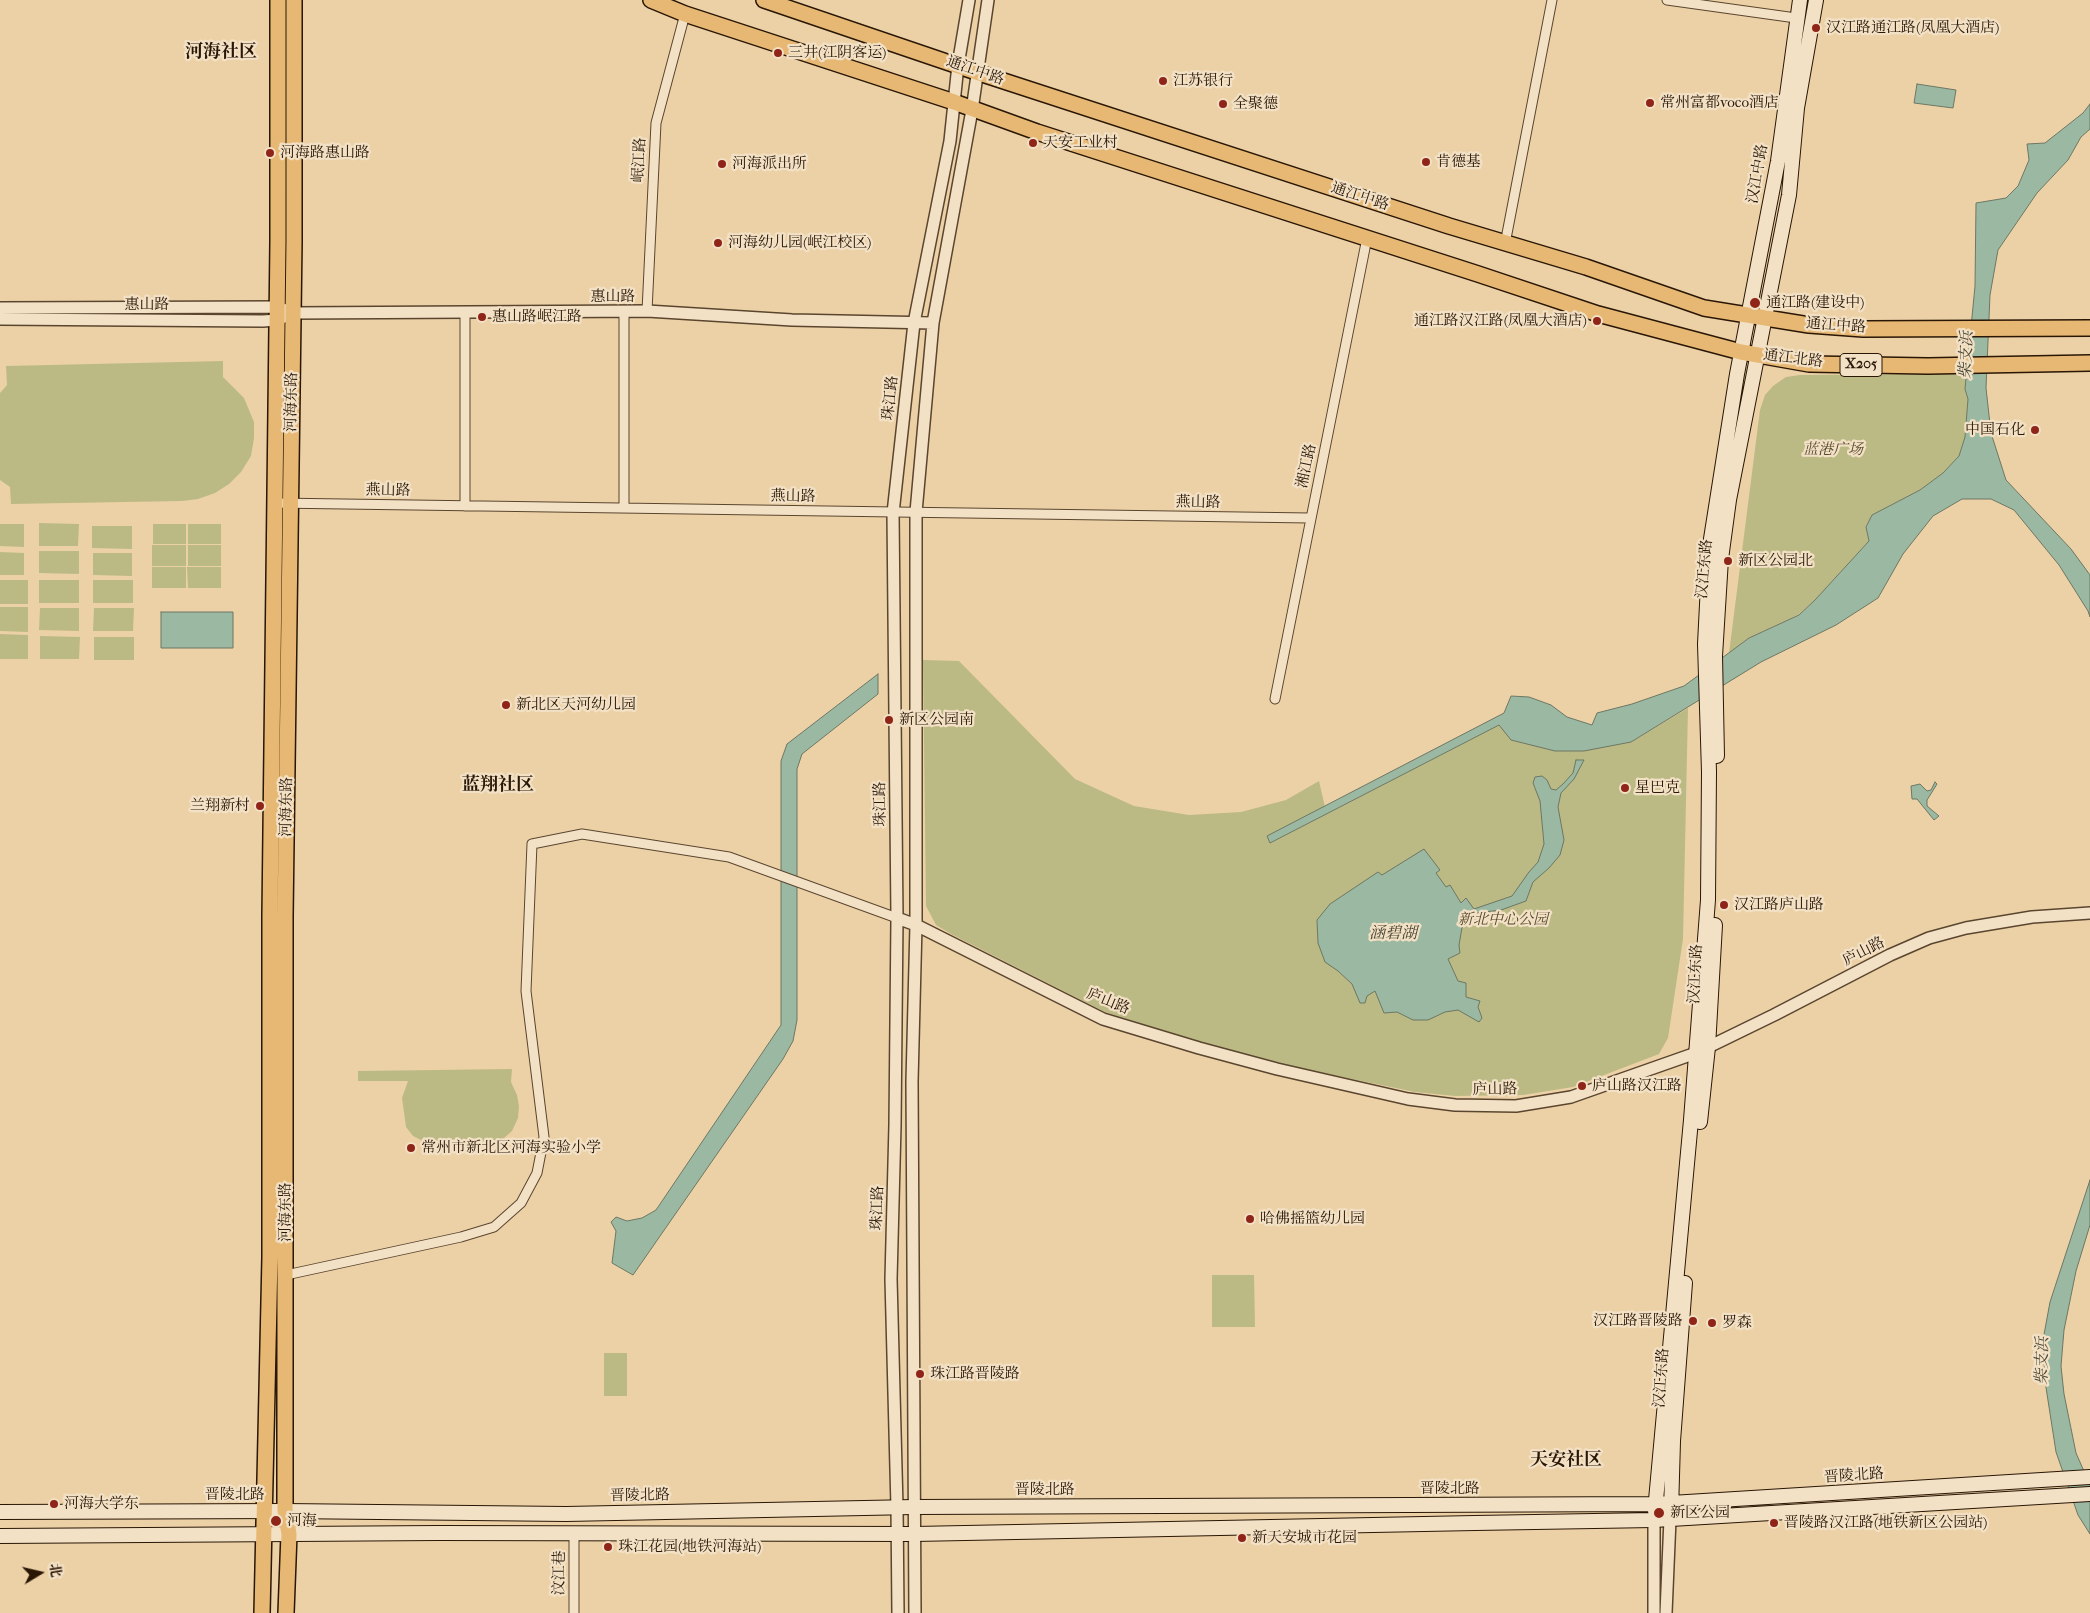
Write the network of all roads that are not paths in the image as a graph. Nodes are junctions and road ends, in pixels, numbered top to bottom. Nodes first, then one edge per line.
1 (278, 0) edge
2 (294, 0) edge
3 (651, 0) edge
4 (764, 0) edge
5 (969, 0) edge
6 (988, 0) edge
7 (1552, 0) edge
8 (1667, 0) edge
9 (1800, 0) edge
10 (1816, 0) edge
11 (685, 14) junction
12 (1796, 18) junction
13 (958, 65) junction
14 (976, 72) junction
15 (954, 102) junction
16 (972, 110) junction
17 (1367, 238) junction
18 (1505, 244) junction
19 (0, 308) edge
20 (647, 311) junction
21 (466, 312) junction
22 (624, 312) junction
23 (293, 313) junction
24 (277, 314) junction
25 (1757, 317) junction
26 (0, 319) edge
27 (914, 323) junction
28 (933, 324) junction
29 (2090, 328) edge
30 (1761, 340) joint
31 (1741, 352) junction
32 (1758, 355) junction
33 (2090, 363) edge
34 (275, 503) junction
35 (290, 503) junction
36 (465, 506) junction
37 (624, 508) junction
38 (916, 512) junction
39 (893, 513) junction
40 (1310, 518) junction
41 (1710, 661) junction
42 (1275, 699) dead end
43 (2090, 913) edge
44 (897, 918) junction
45 (916, 925) junction
46 (1702, 1050) junction
47 (286, 1275) junction
48 (2089, 1477) edge
49 (2090, 1494) edge
50 (1671, 1503) junction
51 (1655, 1504) junction
52 (897, 1507) junction
53 (914, 1507) junction
54 (265, 1511) junction
55 (285, 1511) junction
56 (0, 1512) edge
57 (1670, 1518) junction
58 (1654, 1520) junction
59 (574, 1533) junction
60 (289, 1534) junction
61 (897, 1534) junction
62 (914, 1534) junction
63 (265, 1535) junction
64 (0, 1536) edge
65 (262, 1613) edge
66 (286, 1613) edge
67 (574, 1613) edge
68 (898, 1613) edge
69 (915, 1613) edge
70 (1654, 1613) edge
71 (1666, 1613) edge

1 - 24 main road, 河海东路
2 - 23 main road, 河海东路
3 - 11 main road
4 - 13 main road, 通江中路
5 - 13 street, 珠江路
6 - 14 street
7 - 18 street
8 - 12 street
9 - 12 main road, 汉江中路
10 - 25 main road, 汉江中路
11 - 15 main road
11 - 20 street, 岷江路
12 - 25 main road, 汉江中路
13 - 14 main road, 通江中路
13 - 15 street, 珠江路
14 - 16 street
14 - 18 main road, 通江中路
15 - 16 main road
15 - 27 street, 珠江路
16 - 17 main road
16 - 28 street
17 - 31 main road
17 - 40 street, 湘江路
18 - 25 main road, 通江中路
19 - 24 street, 惠山路
20 - 22 street, 惠山路
20 - 27 street, 惠山路
21 - 22 street, 惠山路
21 - 23 street, 惠山路
21 - 36 street
22 - 37 street
23 - 24 street, 惠山路
23 - 35 main road, 河海东路
24 - 26 street, 惠山路
24 - 34 main road, 河海东路
25 - 29 main road, 通江中路
25 - 30 main road, 汉江中路
25 - 31 main road, 汉江中路
27 - 28 street, 惠山路
27 - 39 street, 珠江路
28 - 38 street
30 - 32 main road, 汉江东路
31 - 32 main road, 通江北路
31 - 41 main road, 汉江东路
32 - 33 main road, 通江北路 / X205
32 - 41 main road, 汉江东路
34 - 35 street, 燕山路
34 - 54 main road, 河海东路
35 - 36 street, 燕山路
35 - 47 main road, 河海东路
36 - 37 street, 燕山路
37 - 39 street, 燕山路
38 - 39 street, 燕山路
38 - 40 street, 燕山路
38 - 45 street
39 - 44 street, 珠江路
40 - 42 street, 湘江路
41 - 46 main road, 汉江东路
43 - 46 street, 庐山路
44 - 45 street, 庐山路
44 - 47 street
44 - 52 street, 珠江路
45 - 46 street, 庐山路
45 - 53 street
46 - 50 main road, 汉江东路
46 - 51 main road, 汉江东路
47 - 55 main road, 河海东路
48 - 50 main road, 晋陵北路
49 - 57 main road, 晋陵北路
50 - 51 main road, 晋陵北路
50 - 57 main road, 汉江东路
51 - 53 main road, 晋陵北路
51 - 58 main road, 汉江东路
52 - 53 main road, 晋陵北路
52 - 55 main road, 晋陵北路
52 - 61 street, 珠江路
53 - 62 street
54 - 55 main road, 晋陵北路
54 - 56 main road, 晋陵北路
54 - 63 main road, 河海东路
55 - 60 main road, 河海东路
57 - 58 main road, 晋陵北路
57 - 71 street, 汉江东路
58 - 62 main road, 晋陵北路
58 - 70 street, 汉江东路
59 - 60 main road, 晋陵北路
59 - 61 main road, 晋陵北路
59 - 67 street, 汶江巷
60 - 63 main road, 晋陵北路
60 - 66 main road, 河海东路
61 - 62 main road, 晋陵北路
61 - 68 street, 珠江路
62 - 69 street
63 - 64 main road, 晋陵北路
63 - 65 main road, 河海东路

